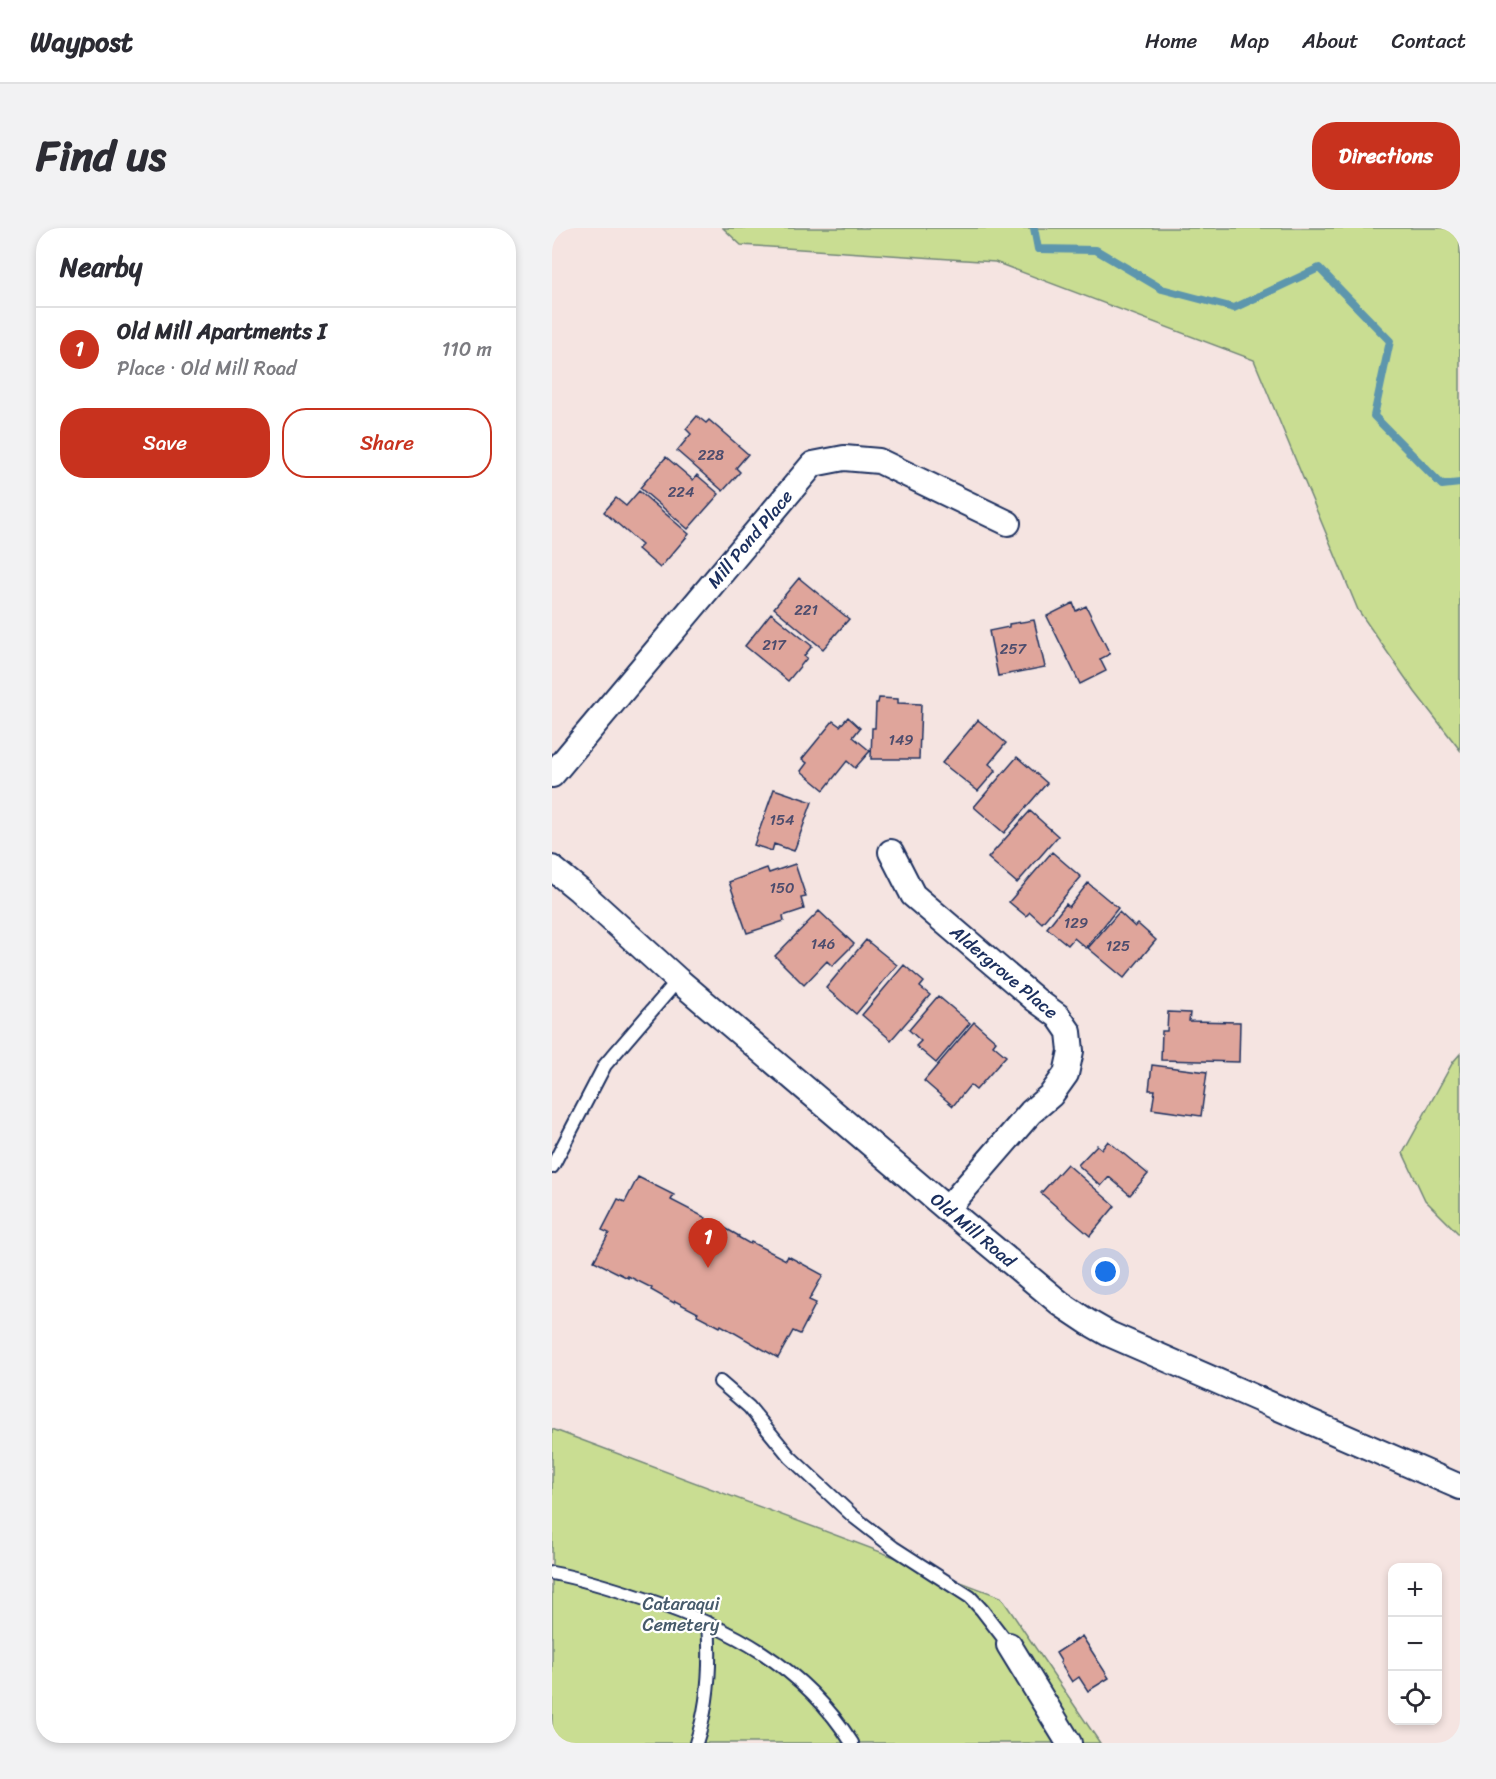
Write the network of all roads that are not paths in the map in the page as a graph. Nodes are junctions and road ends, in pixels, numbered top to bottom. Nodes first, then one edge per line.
1 (1008, 523) dead end
2 (552, 775) edge
3 (891, 852) dead end
4 (552, 868) edge
5 (678, 980) junction
6 (552, 1167) edge
7 (947, 1209) junction
8 (720, 1382) dead end
9 (1460, 1487) edge
10 (552, 1573) edge
11 (708, 1623) junction
12 (1009, 1645) joint
13 (696, 1743) edge
14 (852, 1743) edge
15 (1069, 1743) edge

1 - 2 street, Mill Pond Place
3 - 7 street, Aldergrove Place
4 - 5 street, Old Mill Road
5 - 6 lane
5 - 7 street, Old Mill Road
7 - 9 street, Old Mill Road
8 - 12 lane
10 - 11 lane
11 - 13 lane
11 - 14 lane
12 - 15 street

